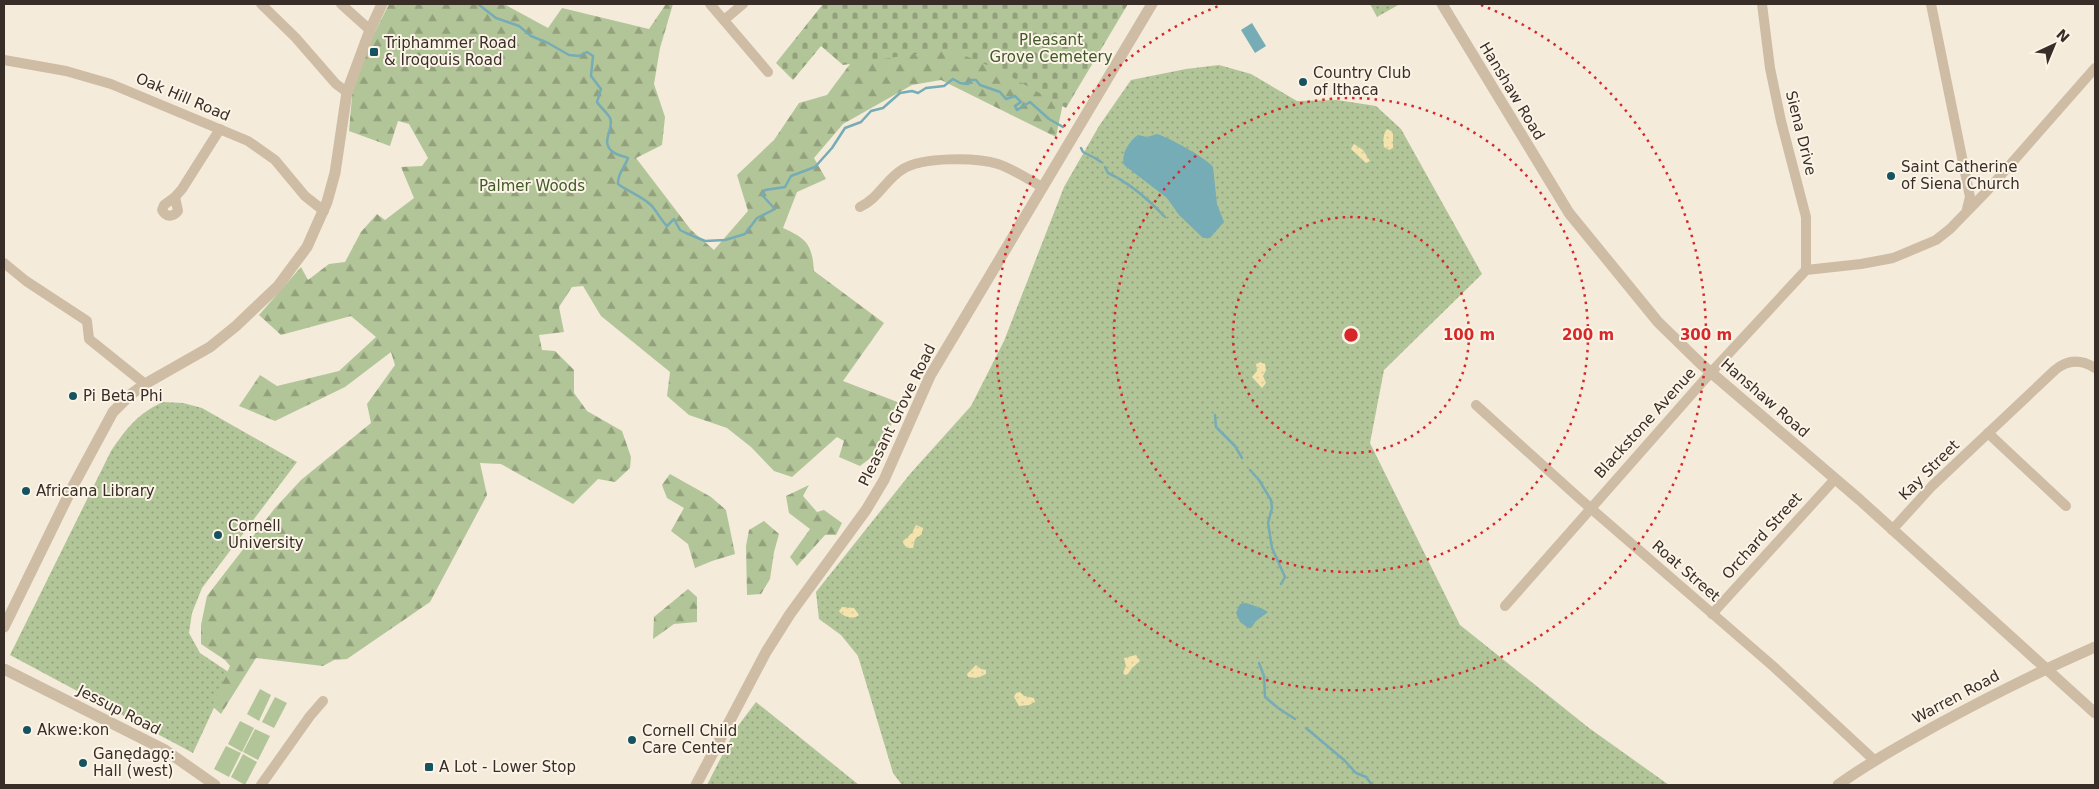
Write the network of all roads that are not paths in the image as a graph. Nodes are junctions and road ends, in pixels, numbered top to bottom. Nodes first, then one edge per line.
1 (261, 4) edge
2 (341, 4) edge
3 (382, 4) edge
4 (710, 4) edge
5 (743, 4) edge
6 (1152, 4) edge
7 (1442, 4) edge
8 (1762, 4) edge
9 (1931, 4) edge
10 (724, 20) junction
11 (370, 30) junction
12 (4, 60) edge
13 (2095, 68) edge
14 (768, 72) dead end
15 (347, 92) junction
16 (220, 129) junction
17 (1042, 187) junction
18 (174, 197) dead end
19 (860, 207) dead end
20 (1968, 210) junction
21 (324, 211) junction
22 (4, 263) edge
23 (1806, 270) junction
24 (2095, 368) edge
25 (1711, 372) junction
26 (144, 384) junction
27 (1476, 405) dead end
28 (1988, 433) junction
29 (1835, 479) junction
30 (2066, 506) dead end
31 (1590, 507) junction
32 (1892, 530) junction
33 (1505, 606) dead end
34 (1712, 614) junction
35 (4, 627) edge
36 (2095, 647) edge
37 (4, 669) edge
38 (2046, 669) junction
39 (323, 701) dead end
40 (2095, 714) edge
41 (1874, 760) junction
42 (215, 785) edge
43 (261, 785) edge
44 (696, 785) edge
45 (1838, 785) edge

1 - 15 street
2 - 11 street
3 - 11 street
4 - 10 street
5 - 10 street
6 - 17 street, Pleasant Grove Road
7 - 25 street, Hanshaw Road
8 - 23 street, Siena Drive
9 - 20 street
10 - 14 street
11 - 15 street
12 - 16 street, Oak Hill Road
13 - 20 street
15 - 21 street
16 - 18 street
16 - 21 street, Oak Hill Road
17 - 19 street
17 - 44 street, Pleasant Grove Road
20 - 23 street
21 - 26 street
22 - 26 street
23 - 25 street, Blackstone Avenue
24 - 28 street, Kay Street
25 - 29 street, Hanshaw Road
25 - 31 street, Blackstone Avenue
26 - 35 street
27 - 31 street, Roat Street
28 - 30 street
28 - 32 street, Kay Street
29 - 32 street, Hanshaw Road
29 - 34 street, Orchard Street
31 - 33 street, Blackstone Avenue
31 - 34 street, Roat Street
32 - 38 street, Hanshaw Road
34 - 41 street, Roat Street
36 - 38 street, Warren Road
37 - 42 street, Jessup Road
38 - 40 street, Hanshaw Road
38 - 41 street, Warren Road
39 - 43 street
41 - 45 street, Warren Road

